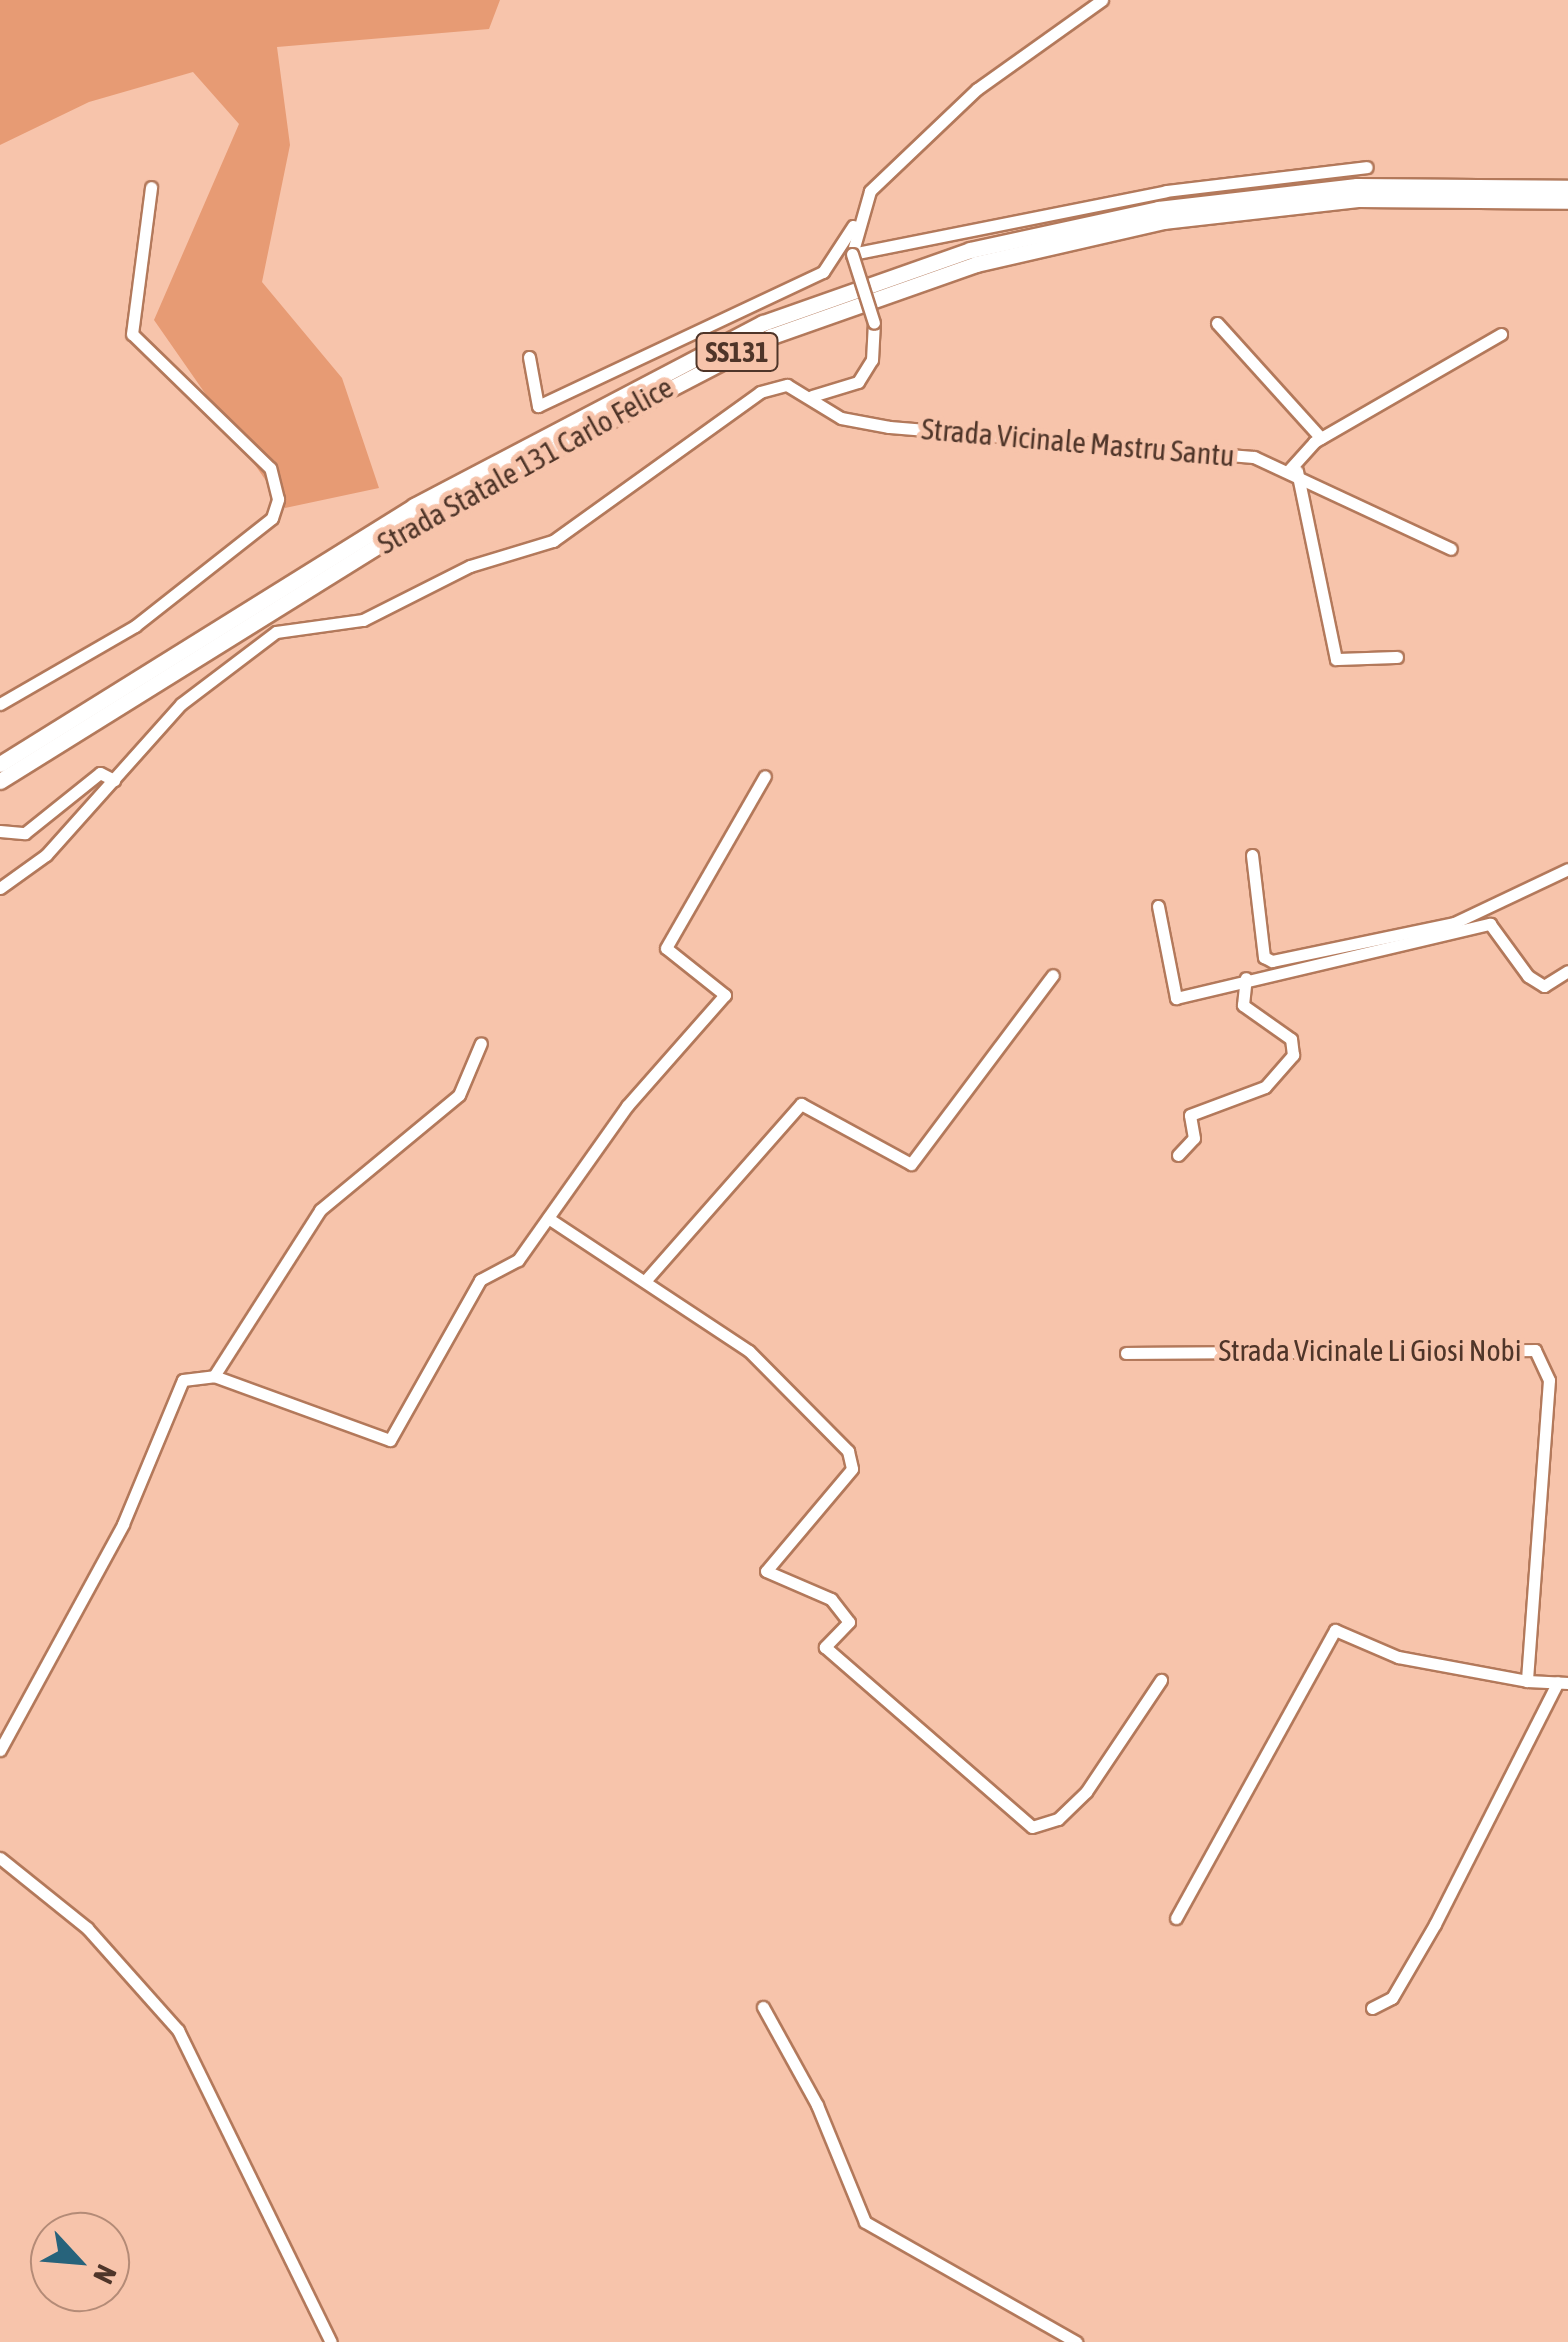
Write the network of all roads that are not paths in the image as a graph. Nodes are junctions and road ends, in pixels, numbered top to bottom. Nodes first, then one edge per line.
1 (1102, 0) edge
2 (1367, 167) dead end
3 (152, 187) dead end
4 (1568, 188) edge
5 (1568, 201) edge
6 (853, 226) junction
7 (852, 254) junction
8 (1217, 323) dead end
9 (1501, 334) dead end
10 (529, 357) dead end
11 (812, 396) junction
12 (1321, 438) junction
13 (1293, 470) junction
14 (1451, 549) dead end
15 (1397, 658) dead end
16 (0, 704) edge
17 (0, 764) edge
18 (765, 776) dead end
19 (114, 780) junction
20 (0, 781) edge
21 (0, 831) edge
22 (1252, 855) dead end
23 (1568, 869) edge
24 (0, 888) edge
25 (1158, 906) dead end
26 (1568, 971) edge
27 (1053, 975) dead end
28 (1246, 978) junction
29 (481, 1044) dead end
30 (1178, 1155) dead end
31 (548, 1218) junction
32 (646, 1281) junction
33 (1126, 1353) dead end
34 (214, 1376) junction
35 (1161, 1680) dead end
36 (1527, 1681) junction
37 (1563, 1683) edge
38 (0, 1750) edge
39 (0, 1858) edge
40 (1176, 1918) dead end
41 (763, 2007) dead end
42 (1372, 2008) dead end
43 (331, 2342) edge
44 (1076, 2342) edge

1 - 6 street
2 - 7 street
3 - 16 street
4 - 17 highway, Strada Statale 131 Carlo Felice / SS131
5 - 20 highway, Strada Statale 131 Carlo Felice / SS131
6 - 7 street
6 - 10 street
7 - 11 street, bridge
8 - 12 street
9 - 12 street
11 - 13 street, Strada Vicinale Mastru Santu
11 - 19 street
12 - 13 street
13 - 14 street, Strada Vicinale Mastru Santu
13 - 15 street
18 - 31 street
19 - 21 street
19 - 24 street
22 - 23 street
25 - 28 street
26 - 28 street
27 - 32 street
28 - 30 street
29 - 34 street
31 - 32 street
31 - 34 street
32 - 35 street
33 - 36 street, Strada Vicinale Li Giosi Nobi
34 - 38 street
36 - 37 street
36 - 40 street
37 - 42 street
39 - 43 street
41 - 44 street

